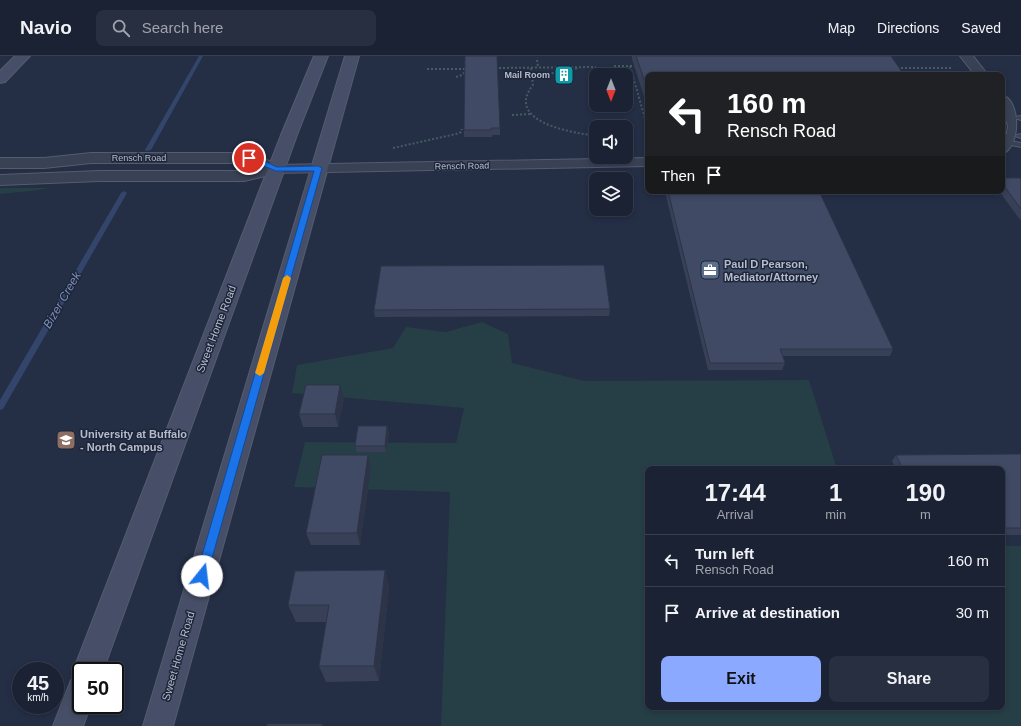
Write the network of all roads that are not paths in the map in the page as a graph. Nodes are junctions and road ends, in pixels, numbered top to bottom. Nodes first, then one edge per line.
1 (23, 56) edge
2 (321, 56) edge
3 (352, 56) edge
4 (966, 56) edge
5 (979, 72) edge
6 (0, 79) edge
7 (1005, 102) edge
8 (1019, 118) edge
9 (1016, 142) edge
10 (645, 162) edge
11 (0, 163) edge
12 (318, 168) junction
13 (276, 169) junction
14 (0, 180) edge
15 (91, 662) edge
16 (72, 714) edge
17 (68, 726) edge
18 (158, 726) edge

1 - 6 main road
2 - 13 main road, Sweet Home Road
3 - 12 main road, Sweet Home Road
4 - 5 street
7 - 8 street
8 - 9 street
10 - 12 street, Rensch Road
11 - 13 street, Rensch Road
12 - 13 street, Rensch Road
12 - 18 main road, Sweet Home Road
13 - 14 street, Rensch Road
13 - 15 main road, Sweet Home Road
16 - 17 main road

